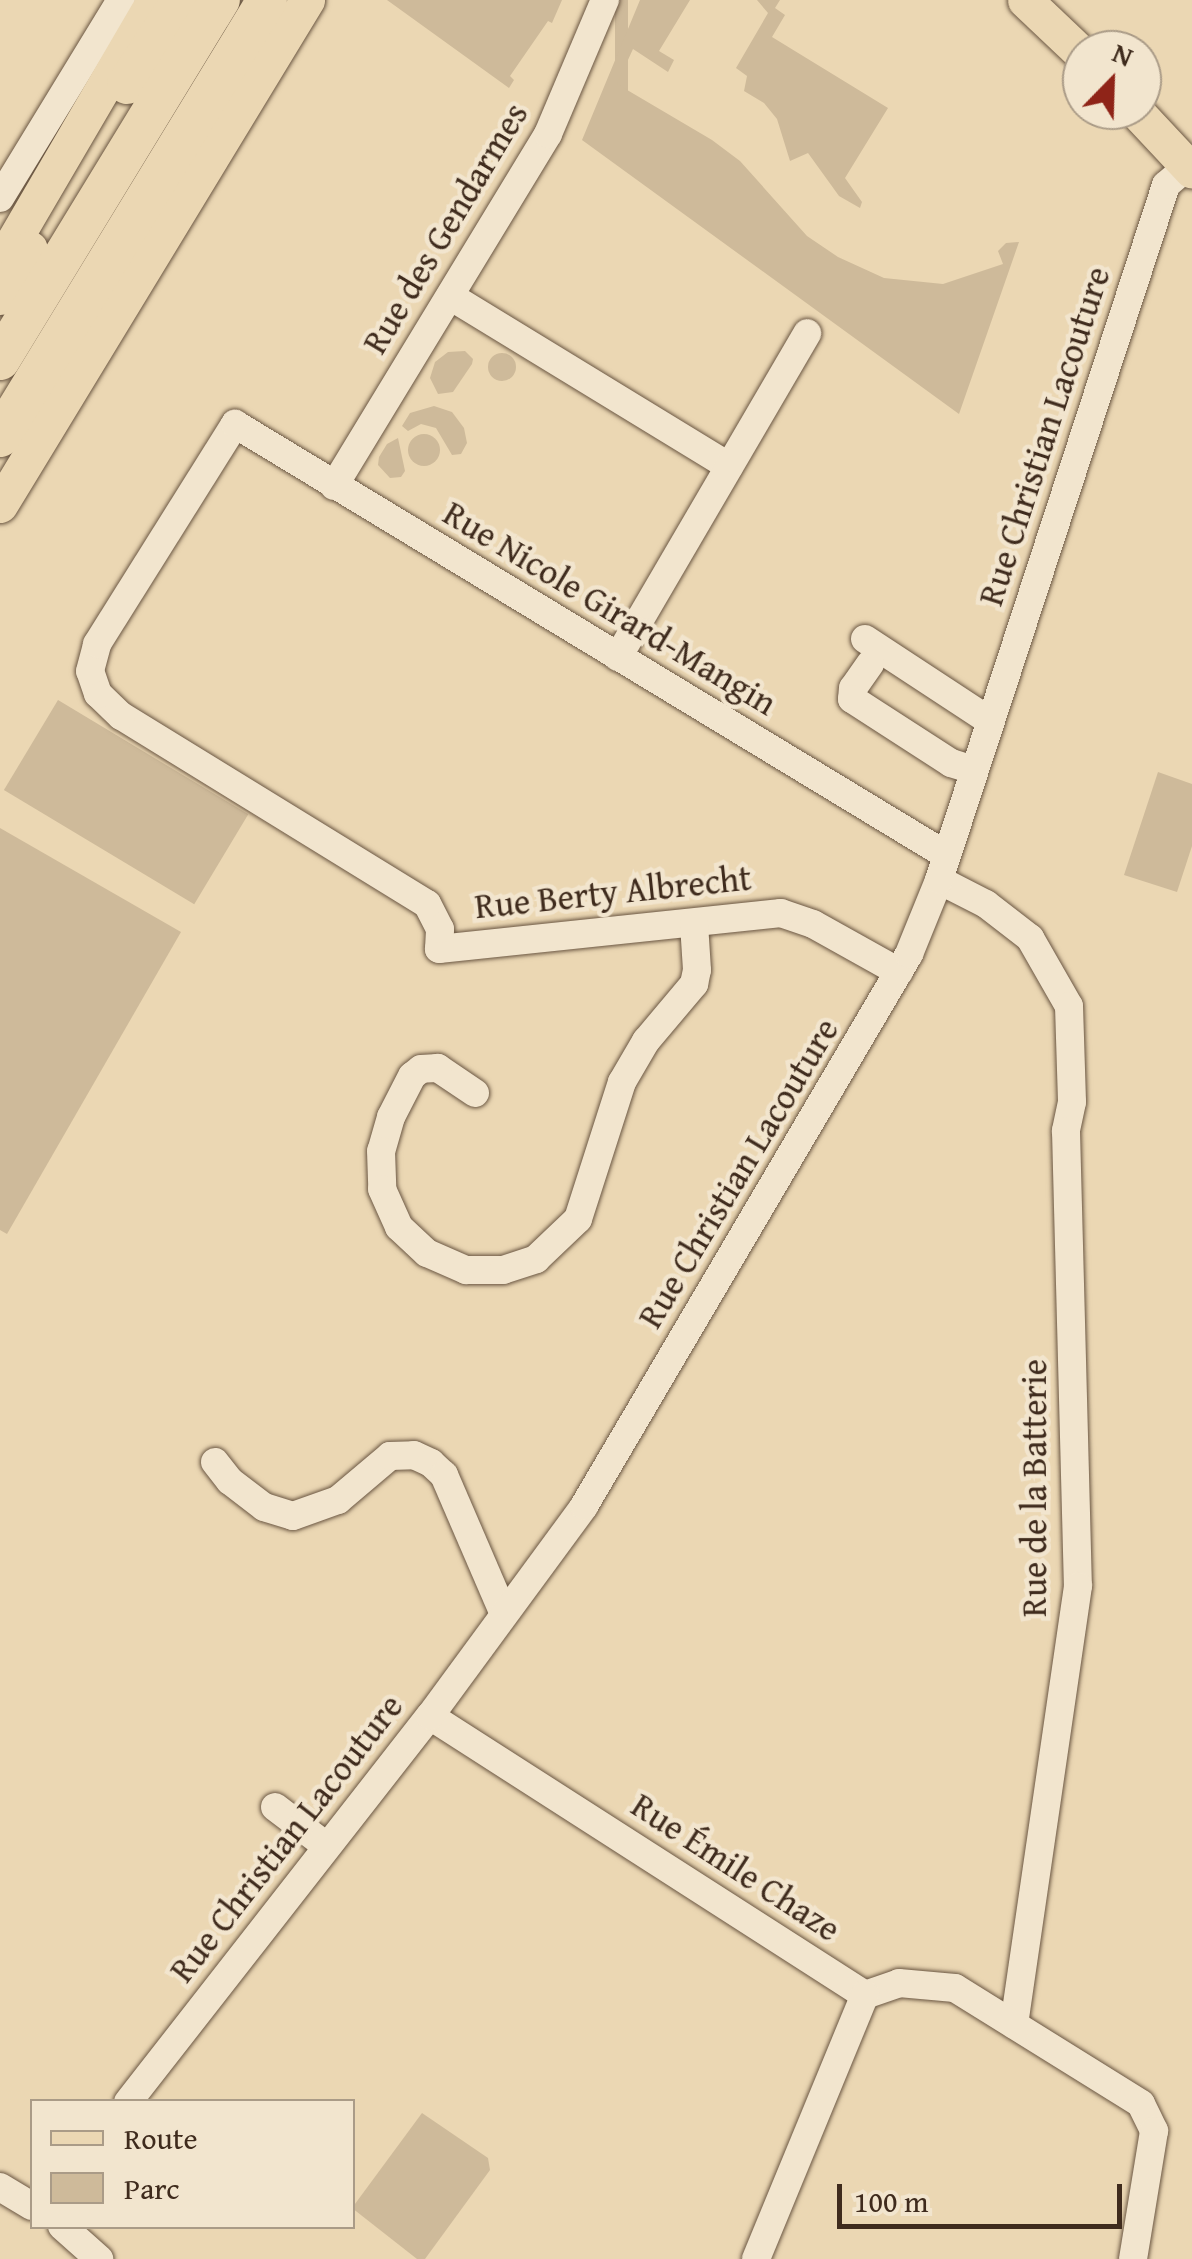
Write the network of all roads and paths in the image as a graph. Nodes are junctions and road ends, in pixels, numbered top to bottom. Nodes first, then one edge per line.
1 (122, 0) edge
2 (154, 0) edge
3 (182, 0) edge
4 (220, 0) edge
5 (267, 0) edge
6 (307, 0) edge
7 (605, 0) edge
8 (1026, 0) edge
9 (1062, 35) edge
10 (128, 84) joint
11 (1154, 130) edge
12 (1190, 169) edge
13 (0, 198) edge
14 (0, 264) edge
15 (450, 296) junction
16 (0, 298) edge
17 (807, 334) dead end
18 (0, 360) edge
19 (0, 437) edge
20 (734, 458) junction
21 (334, 486) junction
22 (0, 504) edge
23 (618, 657) junction
24 (990, 721) junction
25 (974, 770) junction
26 (942, 868) junction
27 (694, 922) junction
28 (440, 948) joint
29 (899, 972) junction
30 (475, 1094) dead end
31 (214, 1462) dead end
32 (504, 1614) junction
33 (430, 1716) junction
34 (275, 1807) dead end
35 (326, 1844) junction
36 (865, 1995) junction
37 (1014, 2024) junction
38 (130, 2099) edge
39 (68, 2229) edge
40 (99, 2259) edge
41 (756, 2259) edge
42 (1133, 2259) edge

1 - 13 street
2 - 14 main road
3 - 10 highway
4 - 18 highway
5 - 19 highway
6 - 22 main road
7 - 15 street, Rue des Gendarmes
8 - 9 main road
10 - 16 main road
11 - 12 main road
12 - 24 street, Rue Christian Lacouture
15 - 20 street
15 - 21 street, Rue des Gendarmes
17 - 20 street
20 - 23 street
21 - 23 street, Rue Nicole Girard-Mangin
21 - 28 street, Rue Nicole Girard-Mangin
23 - 26 street, Rue Nicole Girard-Mangin
24 - 25 street, Rue Christian Lacouture
24 - 25 street
25 - 26 street, Rue Christian Lacouture
26 - 29 street, Rue Christian Lacouture
26 - 37 street, Rue de la Batterie
27 - 28 street, Rue Berty Albrecht
27 - 29 street, Rue Berty Albrecht
27 - 30 street
29 - 32 street, Rue Christian Lacouture
31 - 32 street
32 - 33 street, Rue Christian Lacouture
33 - 35 street, Rue Christian Lacouture
33 - 36 street, Rue Émile Chaze
34 - 35 street
35 - 38 street, Rue Christian Lacouture
36 - 37 street
36 - 41 street
37 - 42 street
39 - 40 street

